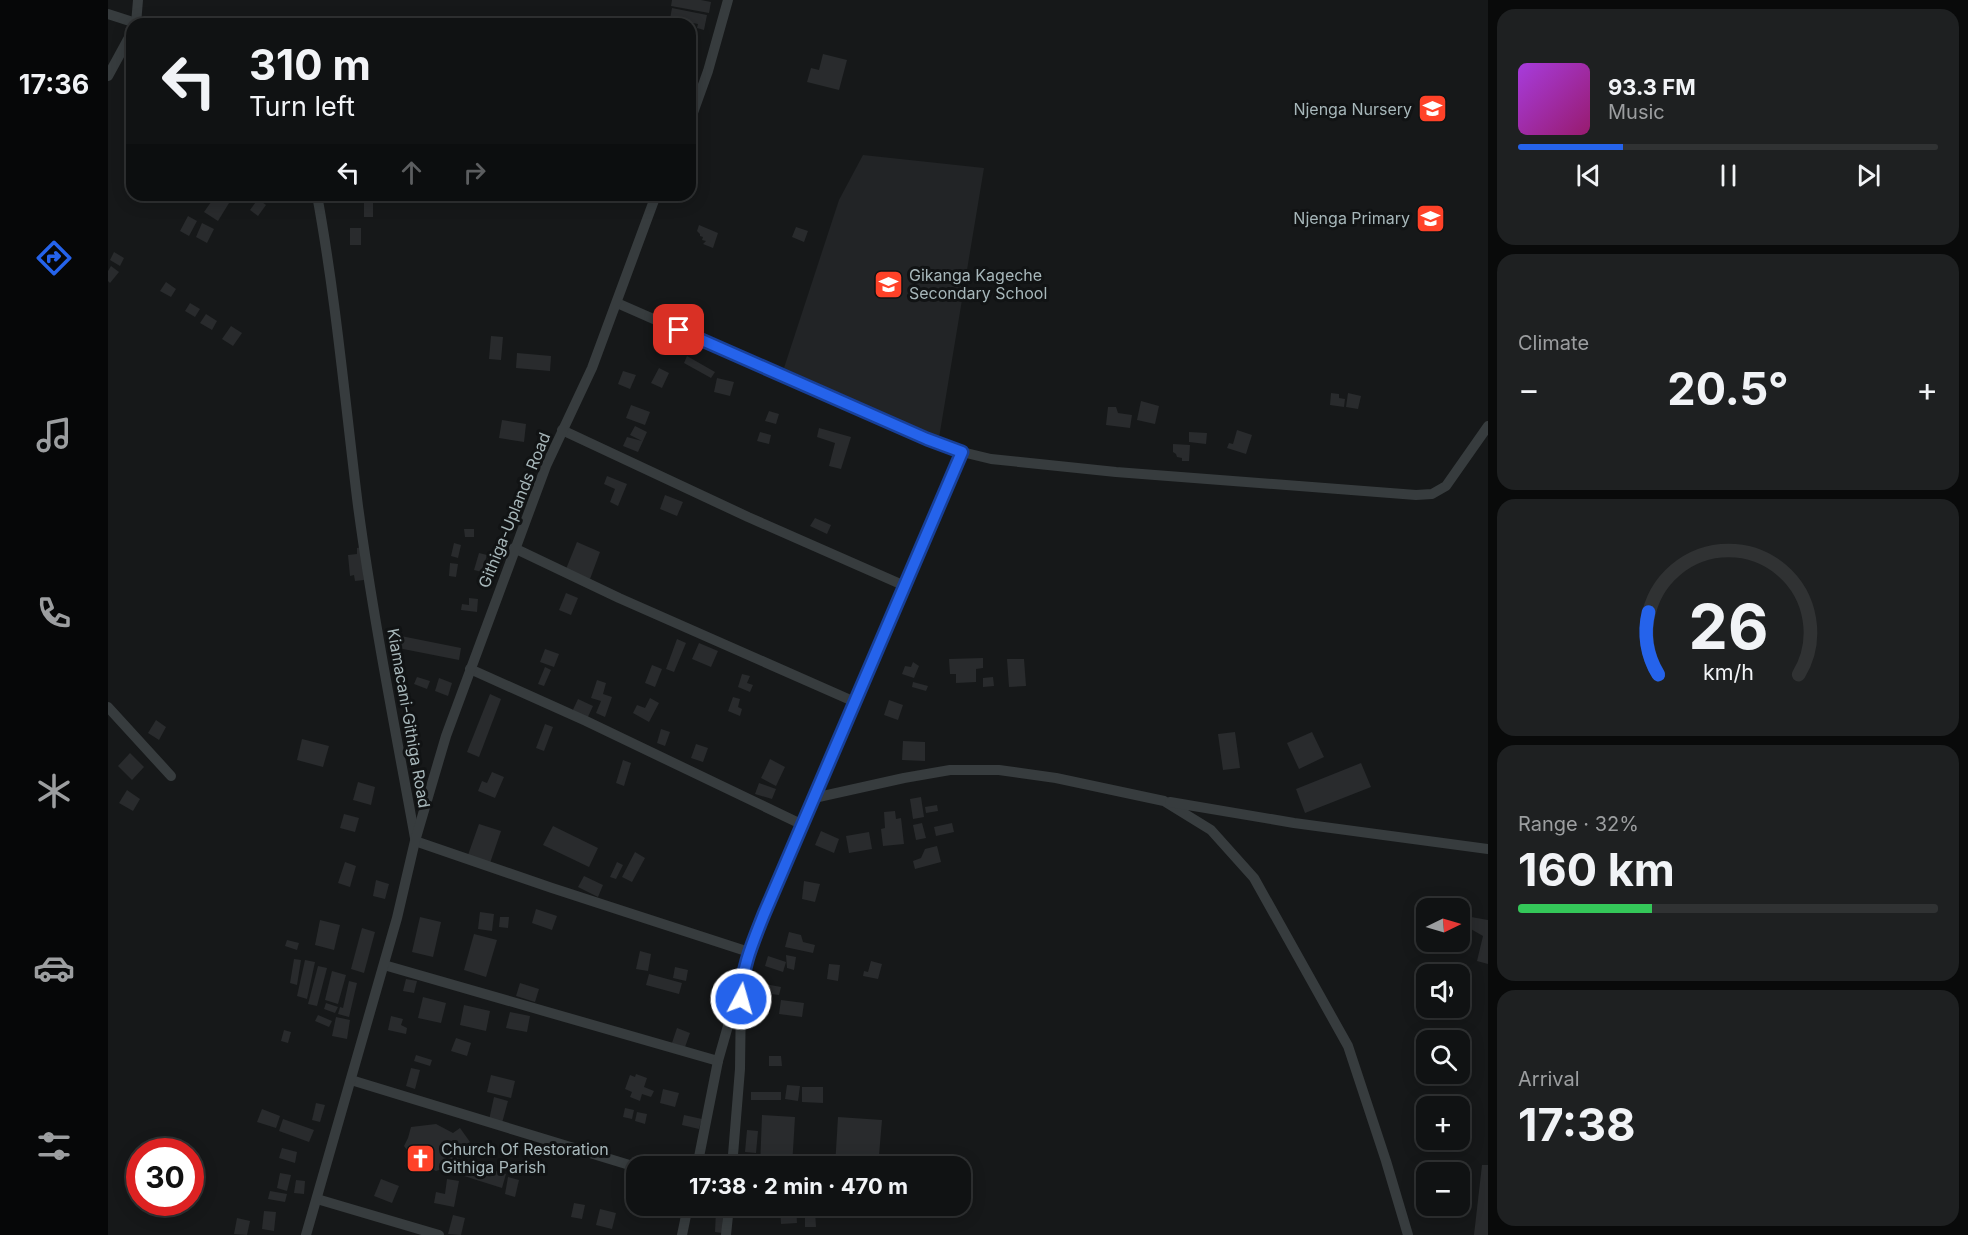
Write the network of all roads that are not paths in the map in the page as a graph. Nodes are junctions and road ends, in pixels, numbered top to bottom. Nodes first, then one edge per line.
1 (138, 0) edge
2 (728, 0) edge
3 (108, 14) edge
4 (137, 18) edge
5 (126, 22) edge
6 (126, 44) edge
7 (108, 76) edge
8 (696, 104) edge
9 (318, 201) edge
10 (655, 201) edge
11 (617, 303) junction
12 (1488, 426) edge
13 (562, 430) junction
14 (962, 452) junction
15 (514, 548) junction
16 (905, 586) junction
17 (470, 669) junction
18 (855, 702) junction
19 (108, 707) edge
20 (171, 776) dead end
21 (814, 798) junction
22 (1164, 801) junction
23 (802, 825) junction
24 (415, 841) junction
25 (1488, 849) edge
26 (749, 952) junction
27 (384, 964) junction
28 (741, 980) junction
29 (718, 1061) junction
30 (351, 1080) junction
31 (699, 1156) edge
32 (733, 1156) edge
33 (626, 1164) edge
34 (316, 1199) junction
35 (686, 1216) edge
36 (728, 1216) edge
37 (306, 1235) edge
38 (439, 1235) edge
39 (682, 1235) edge
40 (726, 1235) edge
41 (1408, 1235) edge

1 - 4 street
2 - 8 street
3 - 5 street
6 - 7 street
9 - 24 street, Kiamacani-Githiga Road
10 - 11 street, Githiga-Uplands Road
11 - 13 street, Githiga-Uplands Road
11 - 14 street
12 - 14 street
13 - 15 street, Githiga-Uplands Road
13 - 16 street
14 - 16 street
15 - 17 street, Githiga-Uplands Road
15 - 18 street
16 - 18 street
17 - 23 street
17 - 24 street, Githiga-Uplands Road
18 - 21 street
19 - 20 street
21 - 22 street
21 - 23 street
22 - 25 street
22 - 41 street
23 - 26 street
24 - 26 street
24 - 27 street, Kiamacani-Githiga Road
26 - 28 street
27 - 29 street
27 - 30 street, Kiamacani-Githiga Road
28 - 29 street
28 - 32 street
29 - 31 street
30 - 33 street
30 - 34 street, Kiamacani-Githiga Road
34 - 37 street, Kiamacani-Githiga Road
34 - 38 street
35 - 39 street
36 - 40 street

